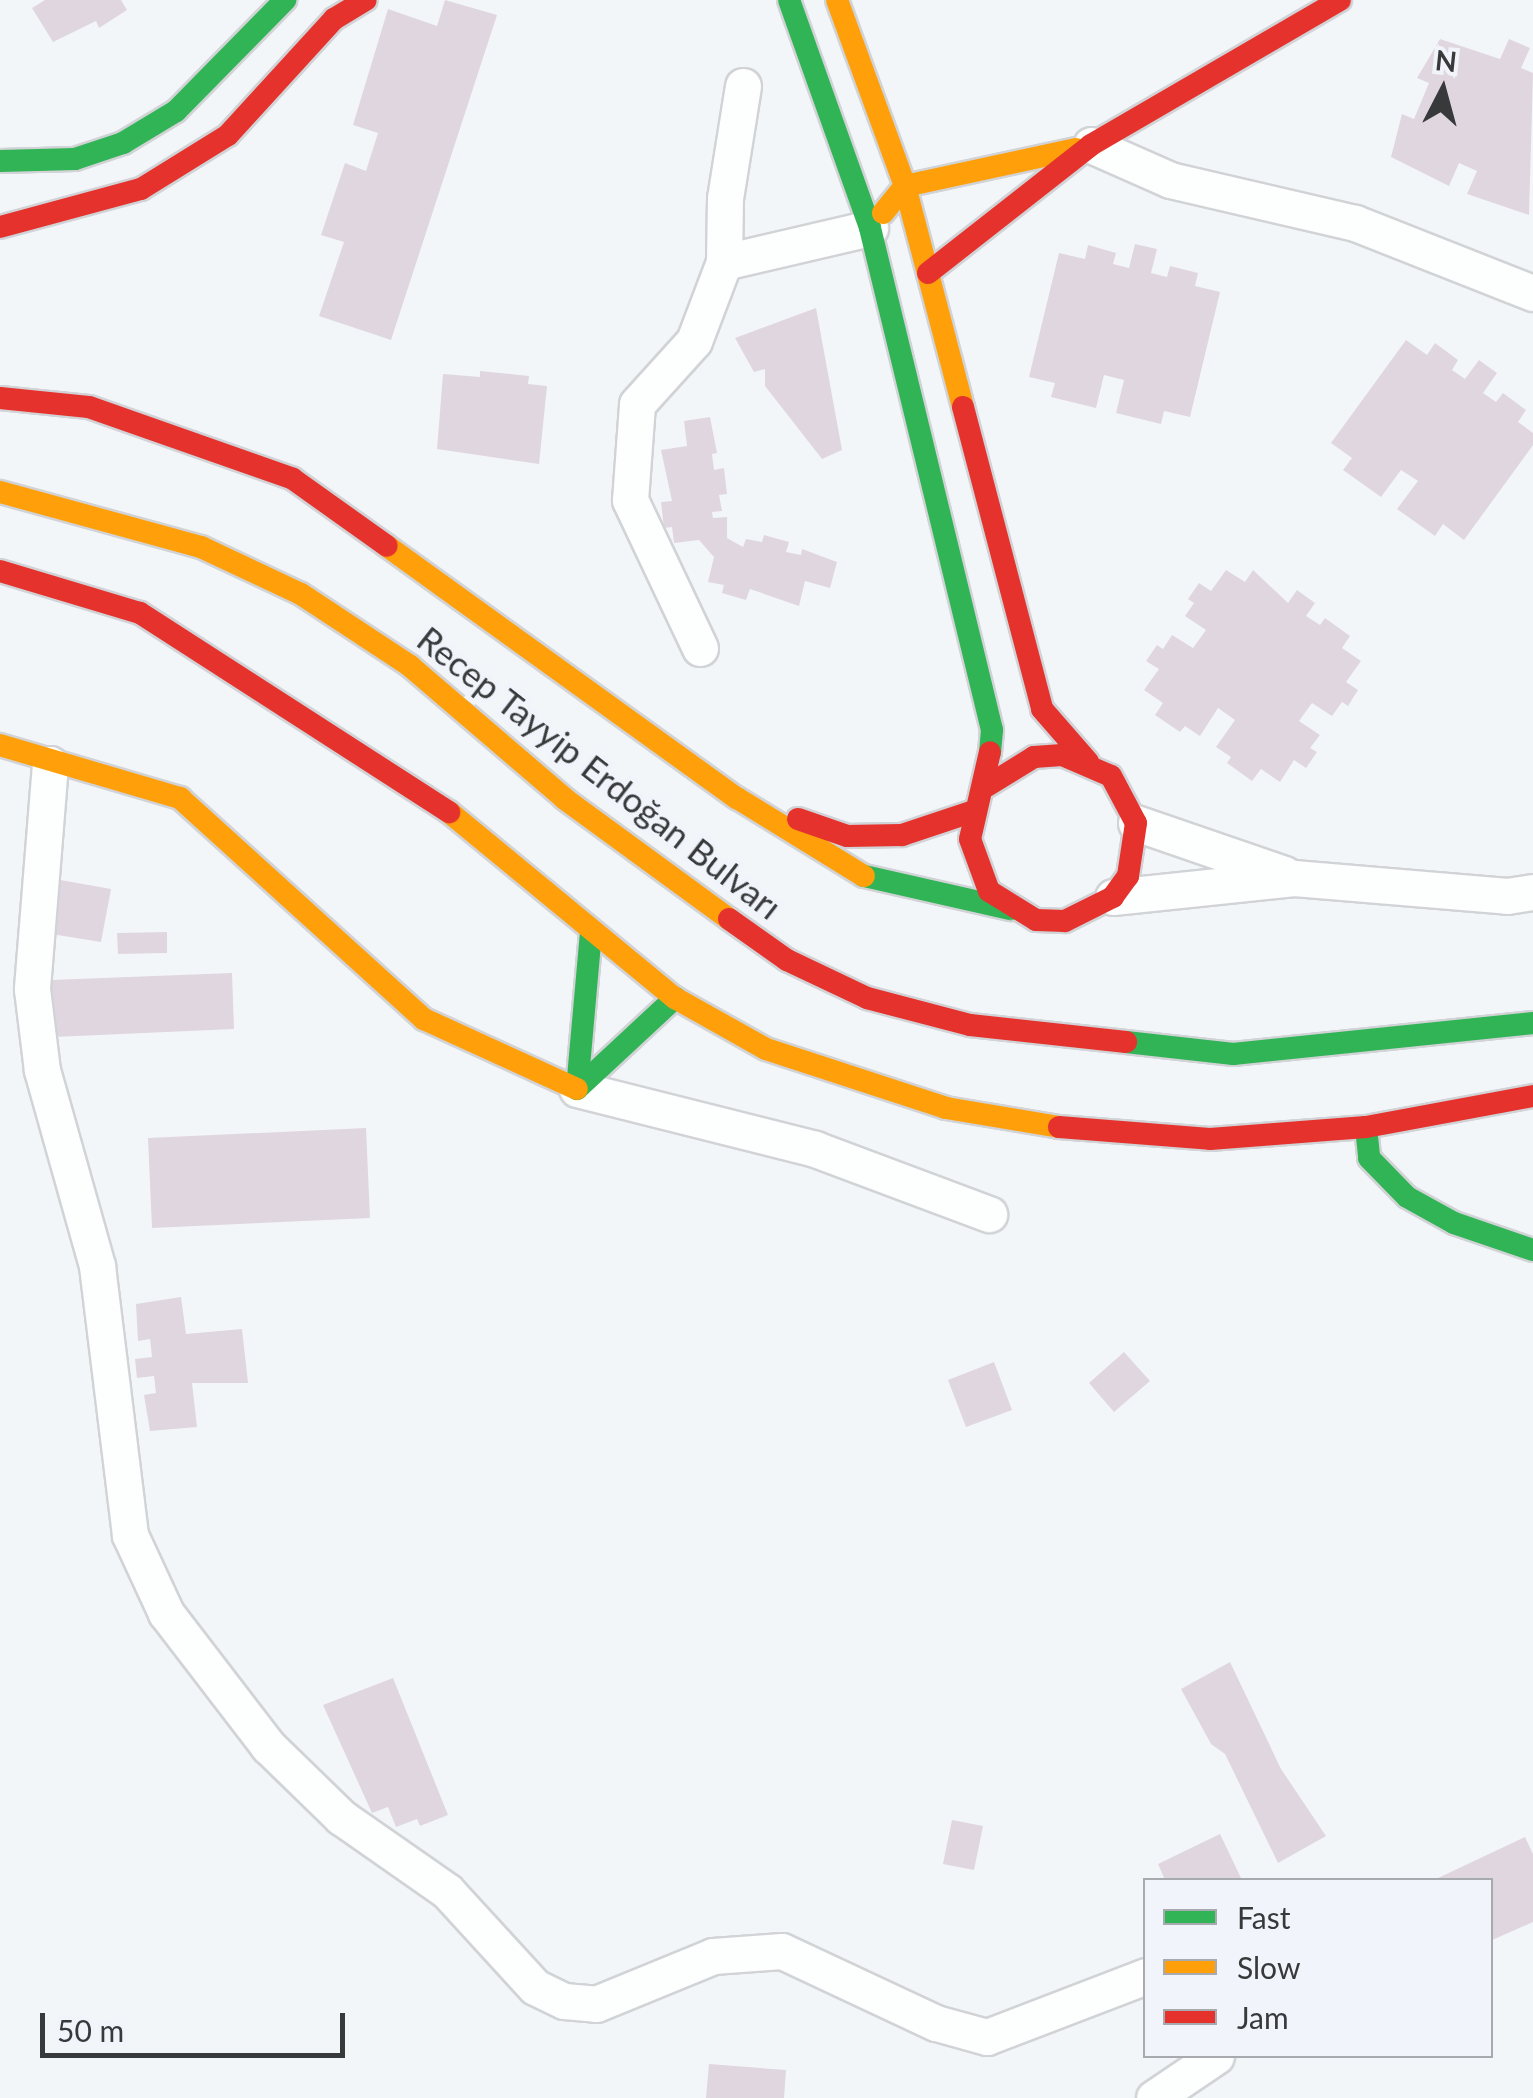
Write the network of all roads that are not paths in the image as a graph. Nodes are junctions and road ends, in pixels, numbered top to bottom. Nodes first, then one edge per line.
1 (285, 0) edge
2 (366, 0) edge
3 (788, 0) edge
4 (837, 0) edge
5 (1340, 0) edge
6 (743, 86) dead end
7 (1091, 146) junction
8 (0, 161) edge
9 (905, 186) junction
10 (0, 227) edge
11 (870, 228) junction
12 (724, 262) junction
13 (928, 273) junction
14 (1533, 293) edge
15 (0, 398) edge
16 (0, 492) edge
17 (0, 571) edge
18 (700, 648) dead end
19 (0, 745) edge
20 (1088, 762) junction
21 (34, 769) junction
22 (988, 786) junction
23 (736, 798) junction
24 (974, 811) junction
25 (1136, 822) junction
26 (1294, 878) junction
27 (1533, 892) edge
28 (1113, 897) junction
29 (1010, 909) junction
30 (592, 933) junction
31 (674, 998) junction
32 (1533, 1024) edge
33 (577, 1089) junction
34 (1533, 1096) edge
35 (1366, 1127) junction
36 (989, 1214) dead end
37 (1533, 1250) edge
38 (1143, 1977) edge
39 (1213, 2058) edge
40 (1154, 2098) edge

1 - 8 street
2 - 10 street
3 - 11 street
4 - 9 street
5 - 7 street
6 - 12 street
7 - 9 street
7 - 13 street
7 - 14 street
9 - 11 street
9 - 13 street
11 - 12 street
11 - 13 street
11 - 22 street
12 - 18 street
13 - 20 street
15 - 23 street
16 - 32 street, Recep Tayyip Erdoğan Bulvarı
17 - 30 street
19 - 21 street
20 - 22 street
20 - 25 street
21 - 33 street
21 - 38 street
22 - 24 street
23 - 24 street
23 - 29 street
24 - 29 street
25 - 26 street
25 - 28 street
26 - 27 street
26 - 28 street
28 - 29 street
30 - 31 street
30 - 33 street
31 - 33 street
31 - 35 street
33 - 36 street
34 - 35 street
35 - 37 street
39 - 40 street

